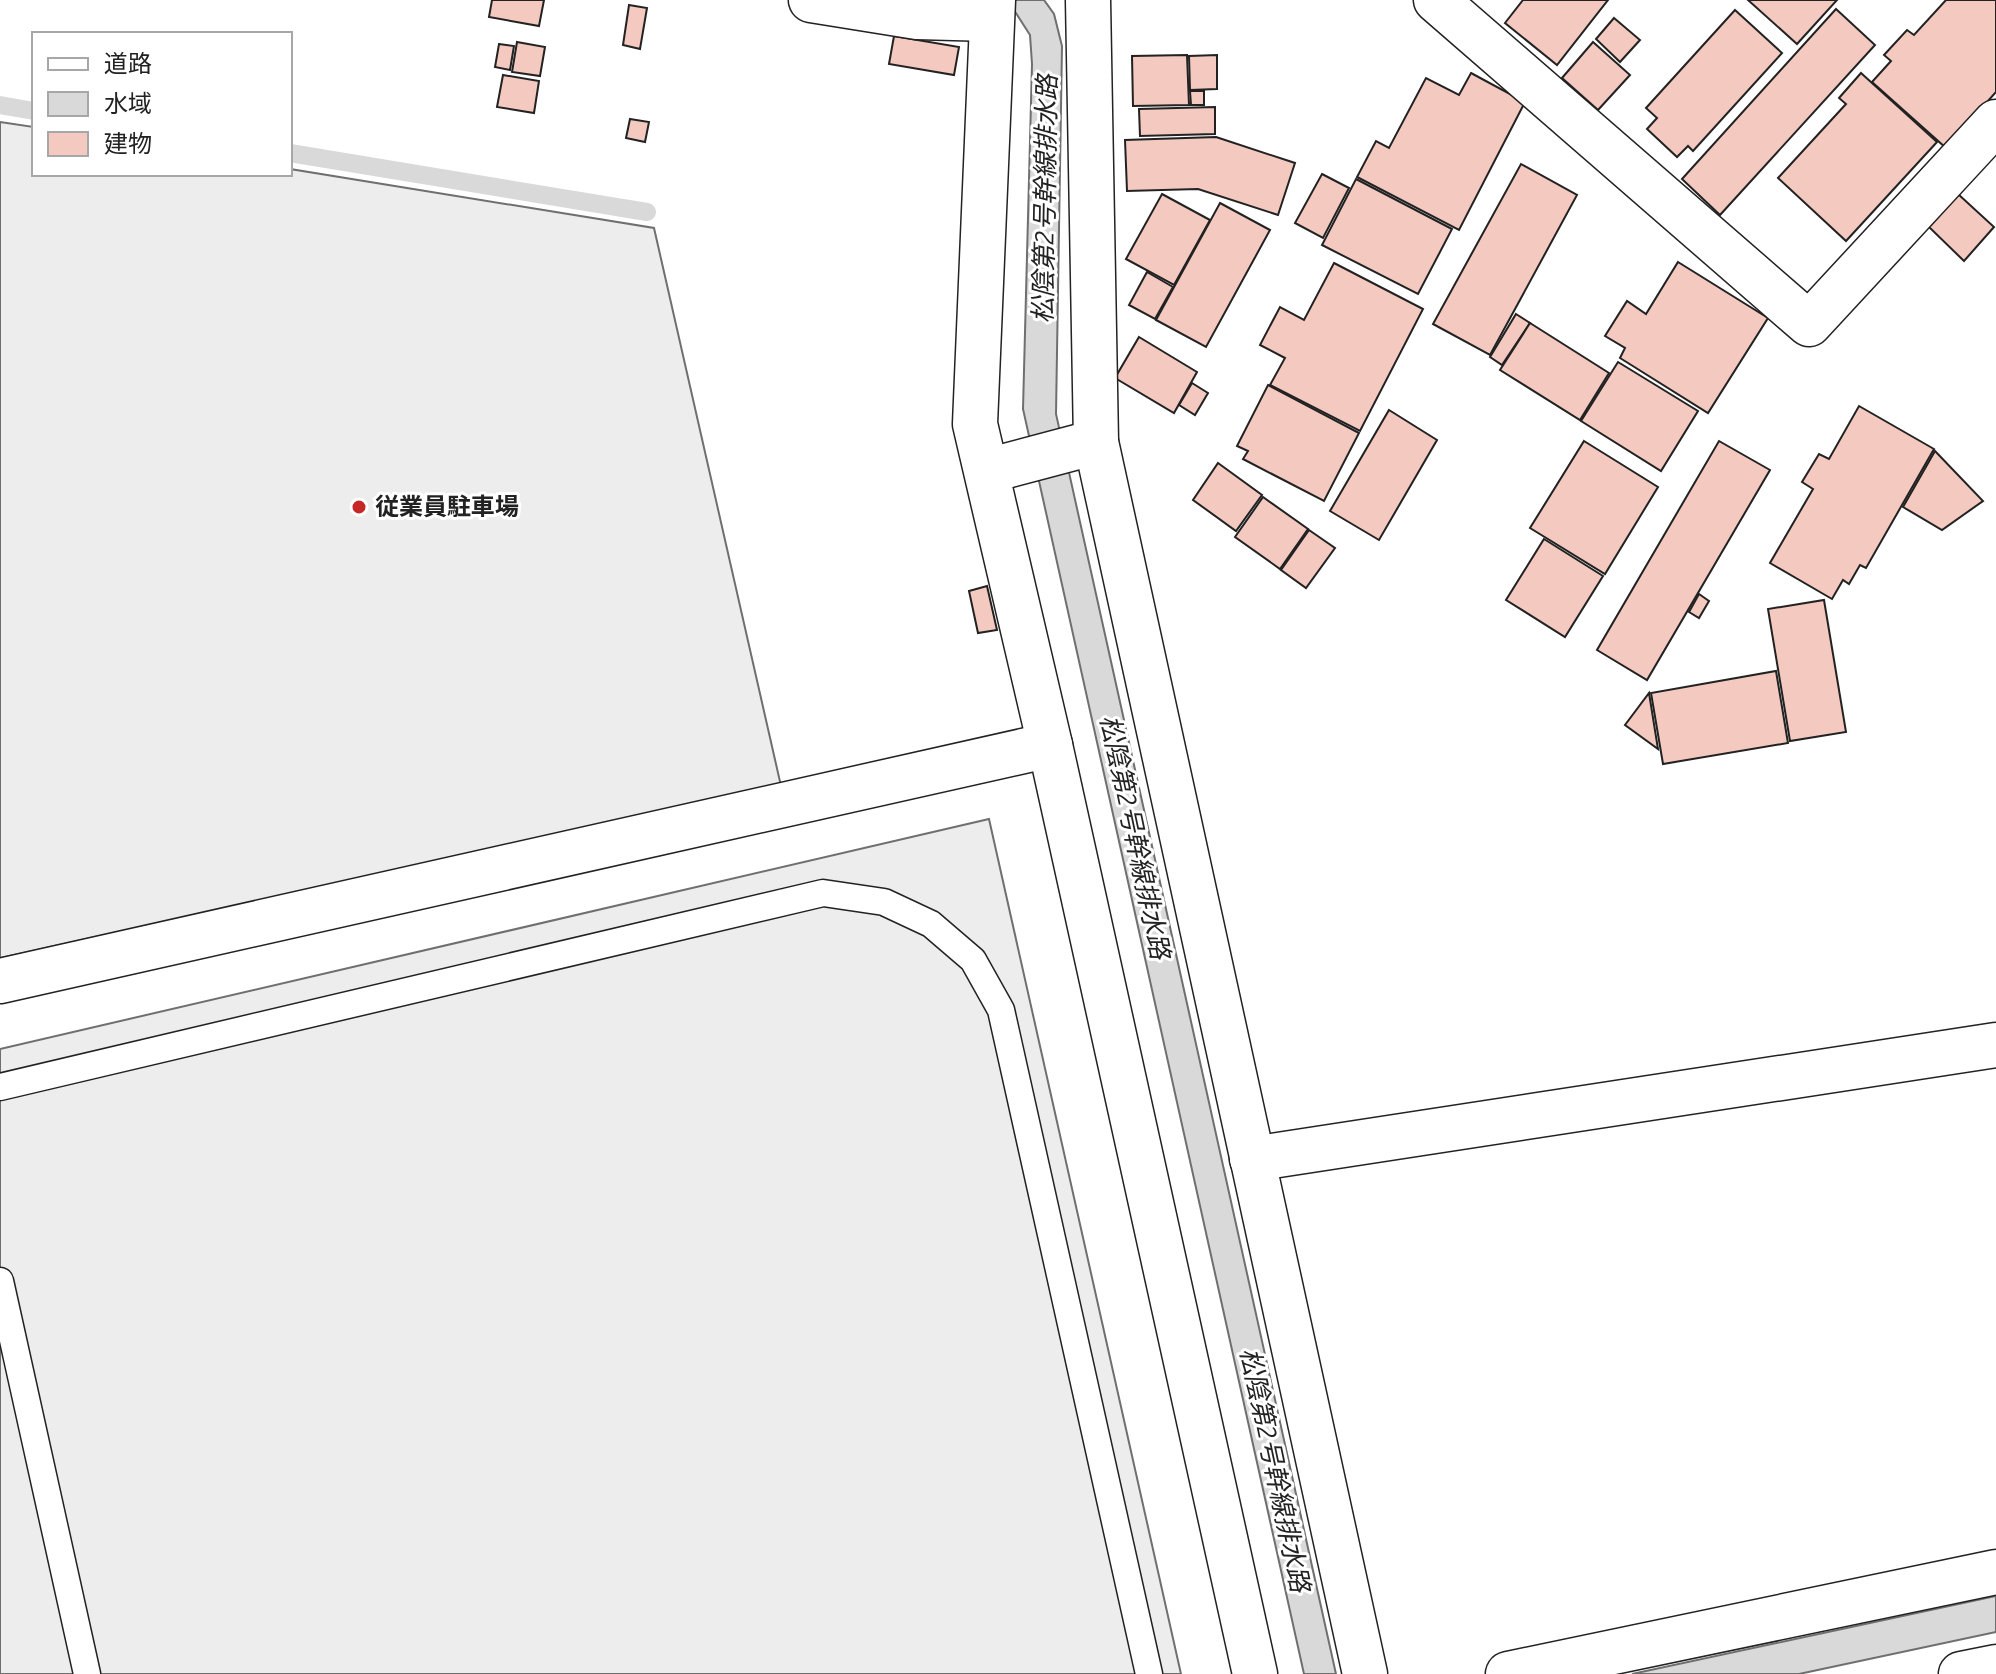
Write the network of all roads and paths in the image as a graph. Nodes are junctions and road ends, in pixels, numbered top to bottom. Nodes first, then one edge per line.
1 (811, 0) edge
2 (1088, 0) edge
3 (1436, 0) edge
4 (992, 9) edge
5 (1996, 122) edge
6 (1089, 444) junction
7 (997, 469) junction
8 (1050, 745) junction
9 (0, 981) edge
10 (1996, 1045) edge
11 (0, 1087) edge
12 (1252, 1159) junction
13 (0, 1281) edge
14 (1996, 1572) edge
15 (1996, 1667) edge
16 (87, 1674) edge
17 (1149, 1674) edge
18 (1255, 1674) edge
19 (1365, 1674) edge
20 (1508, 1674) edge
21 (1961, 1674) edge

1 - 4 street
2 - 6 street
3 - 5 street
4 - 7 street
6 - 7 street
6 - 12 street
7 - 8 street
8 - 9 street
8 - 18 street
10 - 12 street
11 - 17 lane
12 - 19 street
13 - 16 lane
14 - 20 street
15 - 21 street

